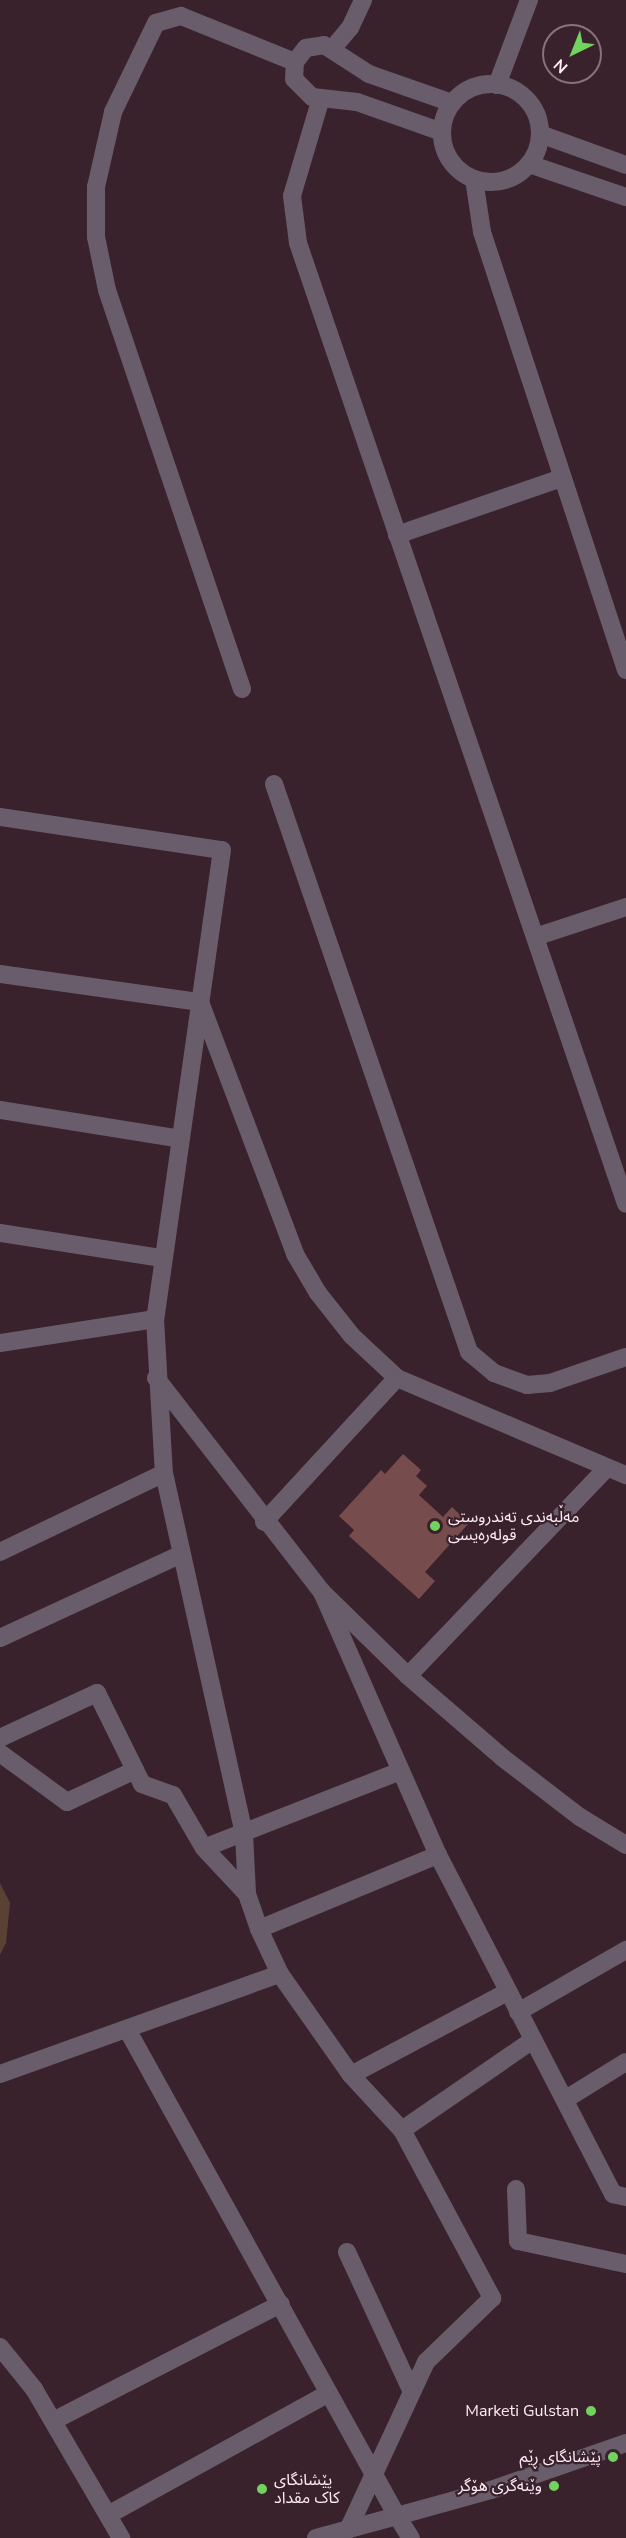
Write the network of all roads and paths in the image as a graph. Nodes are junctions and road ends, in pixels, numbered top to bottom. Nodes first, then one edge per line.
1 (363, 0) edge
2 (529, 0) edge
3 (333, 48) junction
4 (295, 62) junction
5 (497, 85) junction
6 (321, 98) junction
7 (452, 103) junction
8 (442, 132) junction
9 (540, 134) junction
10 (529, 164) junction
11 (626, 165) edge
12 (474, 179) junction
13 (626, 197) edge
14 (562, 478) junction
15 (397, 535) junction
16 (626, 670) edge
17 (242, 689) dead end
18 (274, 784) dead end
19 (0, 817) edge
20 (626, 907) edge
21 (535, 937) junction
22 (0, 974) edge
23 (200, 1002) junction
24 (0, 1110) edge
25 (182, 1139) junction
26 (626, 1204) edge
27 (0, 1233) edge
28 (162, 1258) junction
29 (155, 1318) junction
30 (0, 1343) edge
31 (626, 1357) edge
32 (156, 1378) junction
33 (396, 1378) junction
34 (607, 1468) junction
35 (164, 1473) junction
36 (626, 1475) edge
37 (264, 1522) junction
38 (0, 1552) edge
39 (180, 1556) junction
40 (322, 1592) junction
41 (0, 1638) edge
42 (408, 1676) junction
43 (0, 1738) edge
44 (0, 1753) edge
45 (135, 1770) junction
46 (398, 1772) junction
47 (244, 1834) junction
48 (626, 1845) edge
49 (204, 1848) junction
50 (438, 1855) junction
51 (247, 1894) junction
52 (260, 1929) junction
53 (626, 1950) edge
54 (280, 1974) junction
55 (507, 1992) junction
56 (518, 2012) junction
57 (128, 2031) junction
58 (533, 2040) junction
59 (626, 2062) edge
60 (0, 2074) edge
61 (351, 2075) junction
62 (566, 2099) junction
63 (402, 2130) junction
64 (516, 2189) dead end
65 (626, 2197) edge
66 (347, 2252) dead end
67 (626, 2264) edge
68 (280, 2304) junction
69 (0, 2347) edge
70 (412, 2392) junction
71 (328, 2393) junction
72 (53, 2421) junction
73 (626, 2443) edge
74 (374, 2475) junction
75 (108, 2514) junction
76 (397, 2516) junction
77 (348, 2529) junction
78 (121, 2538) edge
79 (315, 2538) edge
80 (411, 2538) edge

1 - 3 street
2 - 5 street
3 - 4 street
3 - 7 street
4 - 6 street
4 - 17 street
5 - 7 street
5 - 9 street
6 - 8 street
6 - 15 street
7 - 8 street
8 - 12 street
9 - 10 street
9 - 11 street
10 - 12 street
10 - 13 street
12 - 14 street
14 - 15 street
14 - 16 street
15 - 21 street
18 - 31 street
19 - 23 street
20 - 21 street
21 - 26 street
22 - 23 street
23 - 25 street
23 - 33 street
24 - 25 street
25 - 28 street
27 - 28 street
28 - 29 street
29 - 30 street
29 - 32 street
32 - 35 street
32 - 37 street
33 - 34 street
33 - 37 street
34 - 36 street
34 - 42 street
35 - 38 street
35 - 39 street
37 - 40 street
39 - 41 street
39 - 47 street
40 - 42 street
40 - 46 street
42 - 48 street
43 - 45 street
44 - 45 street
45 - 49 street
46 - 47 street
46 - 50 street
47 - 49 street
47 - 51 street
49 - 51 street
50 - 52 street
50 - 55 street
51 - 52 street
52 - 54 street
53 - 56 street
54 - 57 street
54 - 61 street
55 - 56 street
55 - 61 street
56 - 58 street
57 - 60 street
57 - 68 street
58 - 62 street
58 - 63 street
59 - 62 street
61 - 63 street
62 - 65 street
63 - 70 street
64 - 67 street
66 - 70 street
68 - 71 street
68 - 72 street
69 - 72 street
70 - 74 street
71 - 74 street
71 - 75 street
72 - 75 street
73 - 76 street
74 - 76 street
74 - 77 street
75 - 78 street
76 - 77 street
76 - 80 street
77 - 79 street

